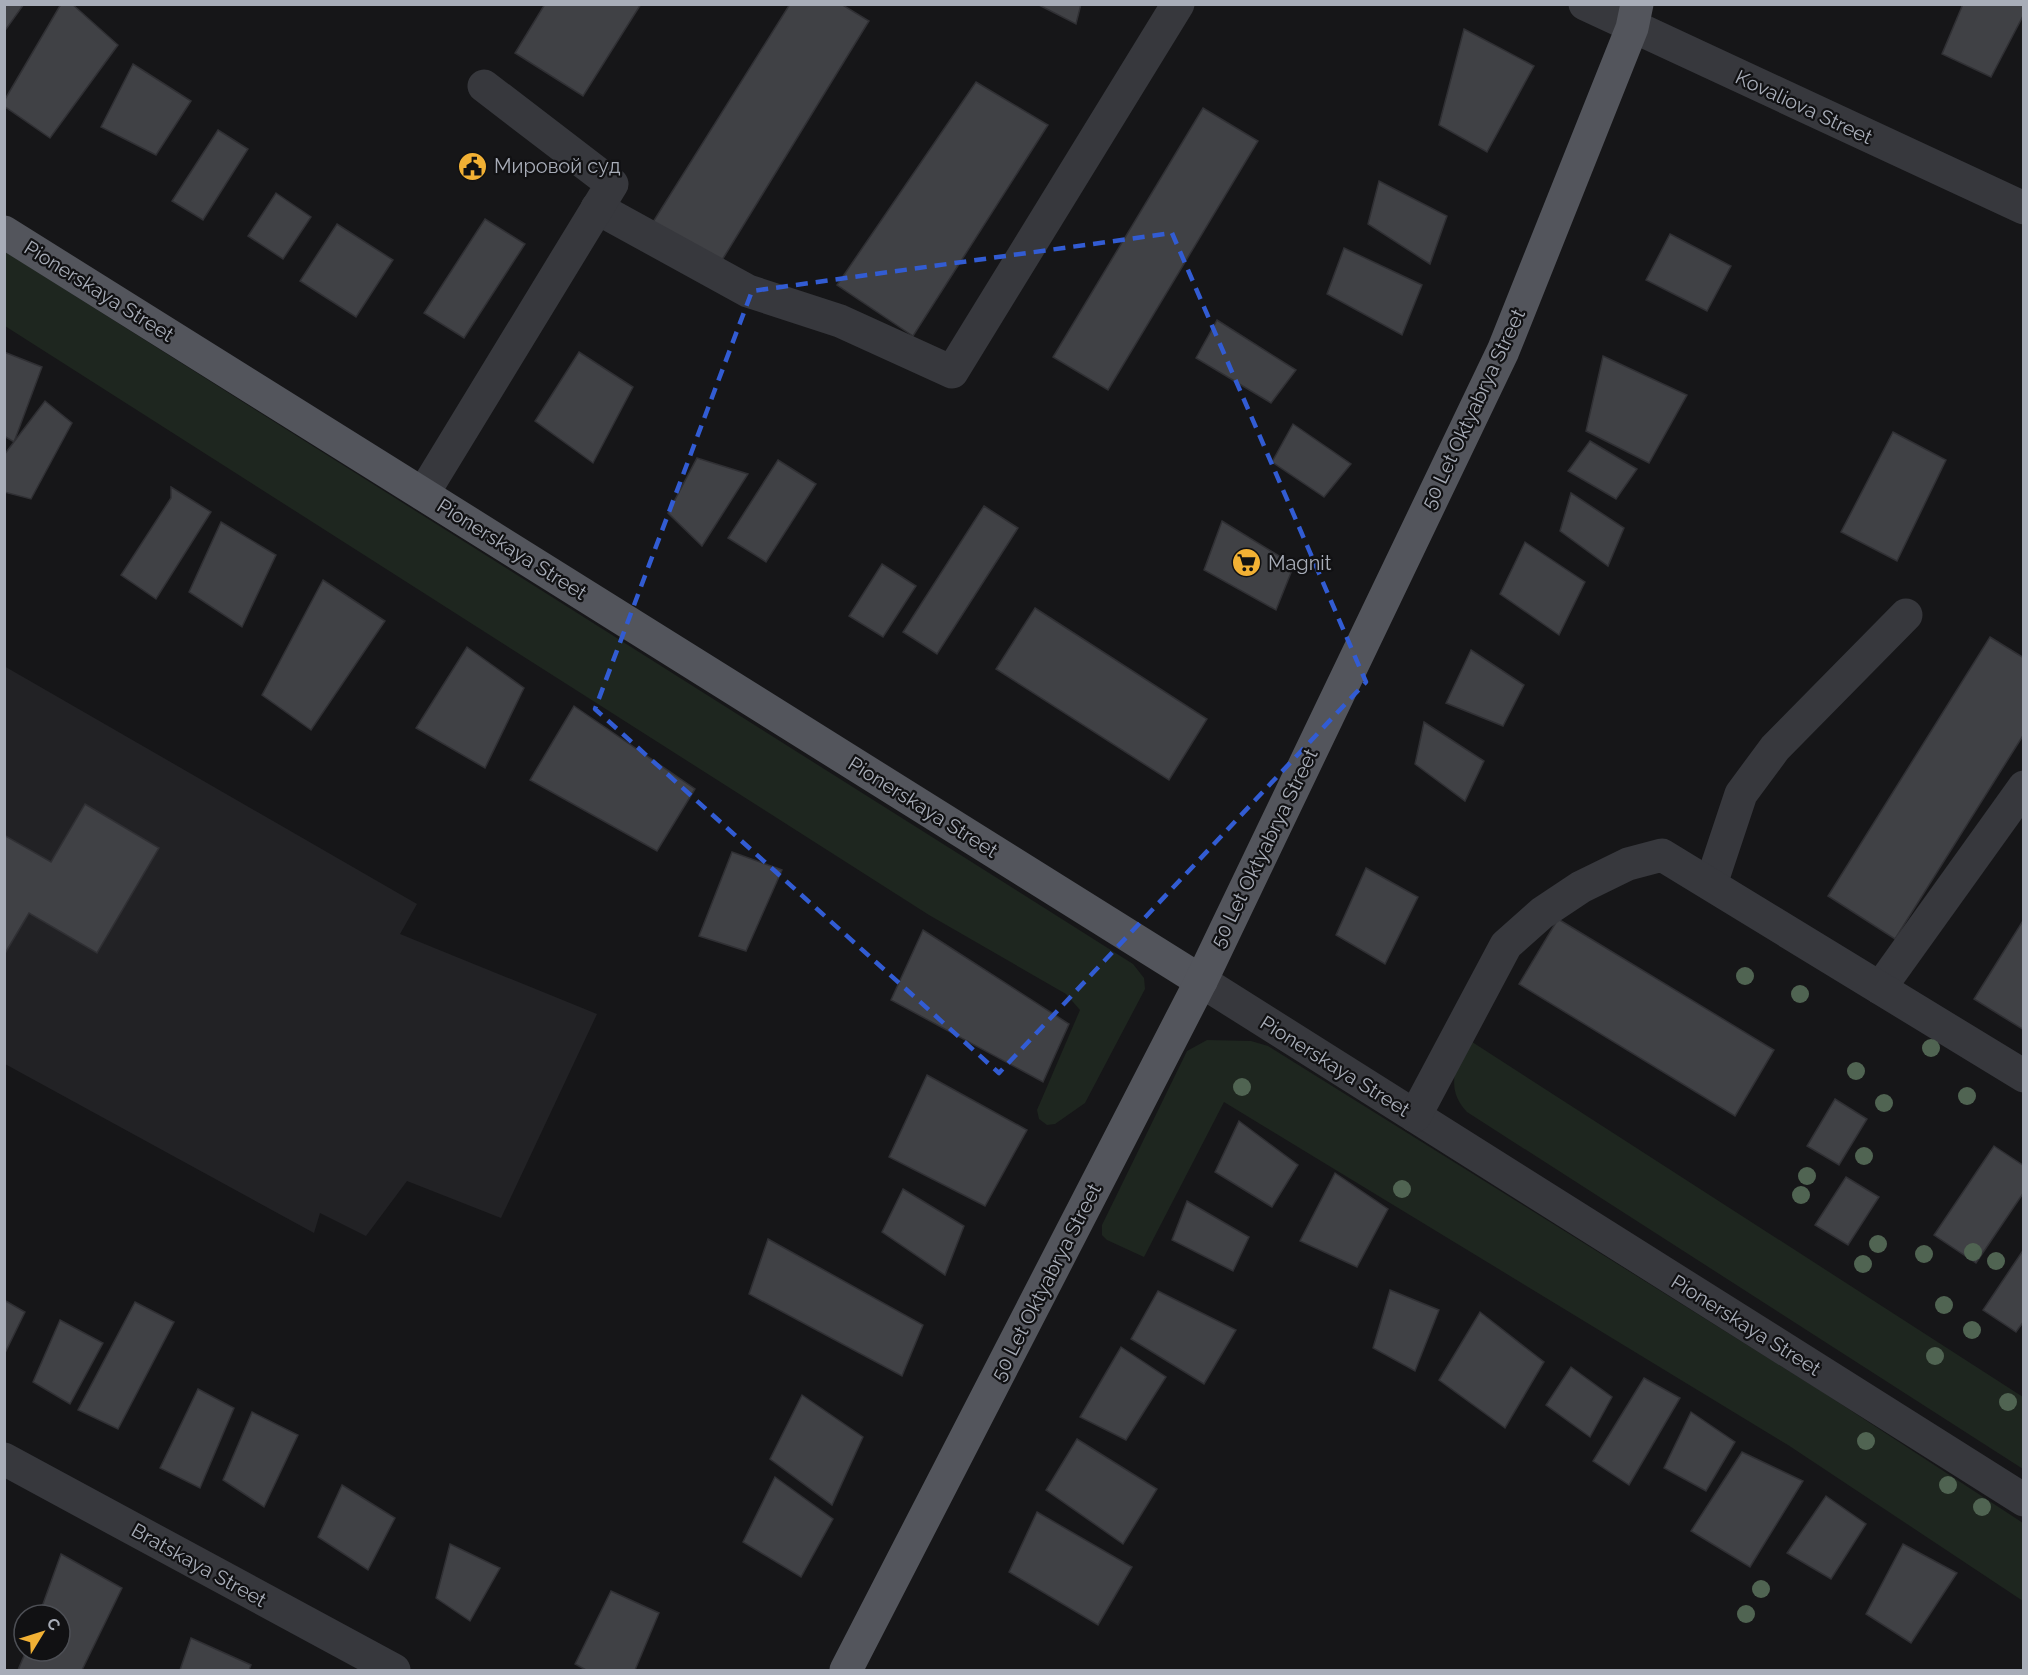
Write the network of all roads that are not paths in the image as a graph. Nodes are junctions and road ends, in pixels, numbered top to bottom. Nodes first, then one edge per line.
1 (1178, 4) edge
2 (1586, 4) edge
3 (1634, 16) edge
4 (483, 86) dead end
5 (597, 208) junction
6 (2024, 208) edge
7 (4, 232) edge
8 (423, 494) junction
9 (1906, 615) dead end
10 (2024, 787) edge
11 (1711, 884) junction
12 (1200, 981) junction
13 (1880, 988) junction
14 (2024, 1076) edge
15 (1415, 1116) junction
16 (4, 1459) edge
17 (2024, 1500) edge
18 (394, 1671) edge
19 (846, 1671) edge

1 - 5 street
2 - 3 street, Kovaliova Street
3 - 6 street, Kovaliova Street
3 - 12 main road, 50 Let Oktyabrya Street
4 - 5 street
5 - 8 street
7 - 8 main road, Pionerskaya Street
8 - 12 main road, Pionerskaya Street
9 - 11 street
10 - 13 street
11 - 13 street
11 - 15 street
12 - 15 street, Pionerskaya Street
12 - 19 main road, 50 Let Oktyabrya Street
13 - 14 street
15 - 17 street, Pionerskaya Street
16 - 18 street, Bratskaya Street

